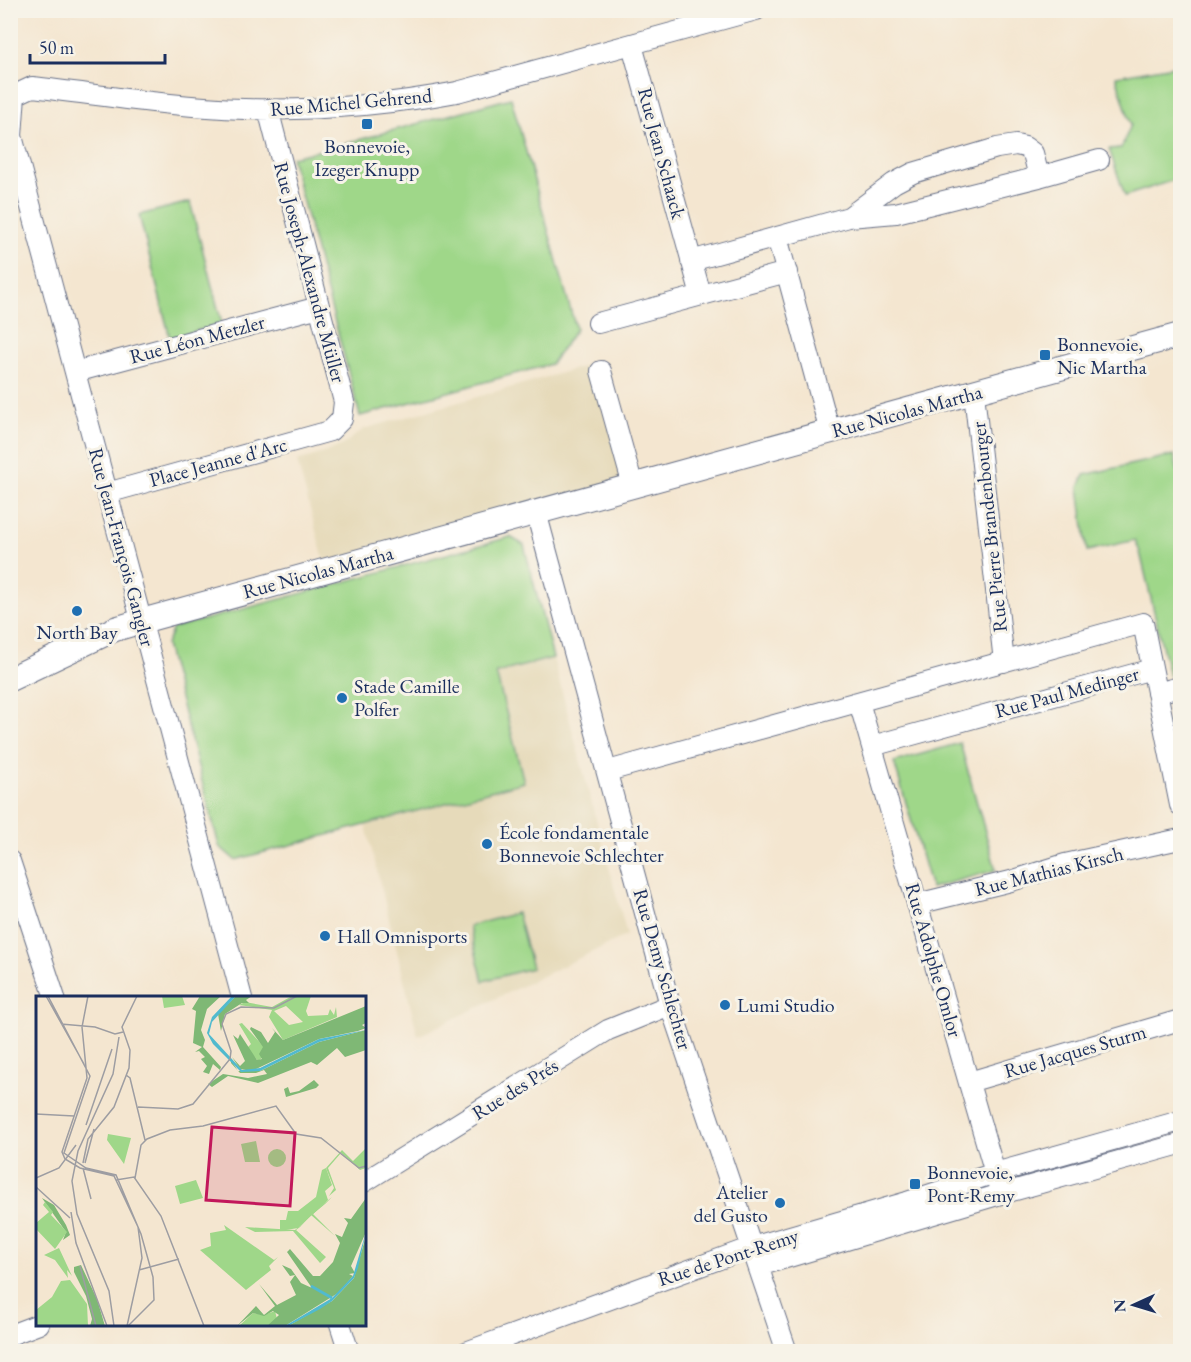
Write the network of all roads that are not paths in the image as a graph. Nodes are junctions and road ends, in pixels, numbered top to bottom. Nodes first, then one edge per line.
1 (756, 10) edge
2 (632, 45) junction
3 (13, 94) edge
4 (268, 109) junction
5 (1100, 160) dead end
6 (1039, 177) junction
7 (849, 218) junction
8 (777, 237) junction
9 (692, 261) junction
10 (787, 272) junction
11 (701, 295) junction
12 (320, 307) junction
13 (598, 323) dead end
14 (1180, 335) edge
15 (601, 371) dead end
16 (75, 372) junction
17 (974, 393) junction
18 (330, 431) joint
19 (830, 432) junction
20 (633, 486) junction
21 (107, 493) junction
22 (536, 512) junction
23 (142, 621) junction
24 (1004, 662) junction
25 (1152, 669) junction
26 (10, 679) edge
27 (1180, 687) edge
28 (1157, 693) junction
29 (859, 702) junction
30 (872, 746) junction
31 (608, 771) junction
32 (1180, 805) edge
33 (1180, 839) edge
34 (10, 861) edge
35 (917, 904) junction
36 (54, 996) edge
37 (241, 996) edge
38 (670, 1005) junction
39 (1180, 1020) edge
40 (969, 1082) junction
41 (1180, 1121) edge
42 (1180, 1144) edge
43 (995, 1173) junction
44 (366, 1181) edge
45 (1001, 1194) junction
46 (752, 1247) junction
47 (759, 1266) junction
48 (36, 1325) edge
49 (341, 1326) edge
50 (10, 1335) edge
51 (349, 1352) edge
52 (466, 1352) edge
53 (787, 1352) edge

1 - 2 street, Rue Michel Gehrend
2 - 4 street, Rue Michel Gehrend
2 - 9 street, Rue Jean Schaack
3 - 4 street, Rue Michel Gehrend
3 - 16 street, Rue Jean-François Gangler
4 - 12 street, Rue Joseph-Alexandre Müller
5 - 6 street
6 - 7 street
6 - 7 street
7 - 8 street
8 - 9 street
8 - 10 street
9 - 11 street, Rue Jean Schaack
10 - 11 street
10 - 19 street
11 - 13 street
12 - 16 street, Rue Léon Metzler
12 - 18 street, Rue Joseph-Alexandre Müller
14 - 17 street, Rue Nicolas Martha
15 - 20 street
16 - 21 street, Rue Jean-François Gangler
17 - 19 street, Rue Nicolas Martha
17 - 24 street, Rue Pierre Brandenbourger
18 - 21 street, Place Jeanne d'Arc
19 - 20 street, Rue Nicolas Martha
20 - 22 street, Rue Nicolas Martha
21 - 23 street, Rue Jean-François Gangler
22 - 23 street, Rue Nicolas Martha
22 - 31 street, Rue Demy Schlechter
23 - 26 street, Rue Nicolas Martha
23 - 37 street, Rue Jean-François Gangler
24 - 25 street, Rue Paul Medinger
24 - 29 street, Rue Paul Medinger
25 - 28 street
25 - 30 street, Rue Paul Medinger
27 - 28 street
28 - 32 street
29 - 30 street
29 - 31 street, Rue Paul Medinger
30 - 35 street, Rue Adolphe Omlor
31 - 38 street, Rue Demy Schlechter
33 - 35 street, Rue Mathias Kirsch
34 - 36 street
35 - 40 street, Rue Adolphe Omlor
38 - 44 street, Rue des Prés
38 - 46 street, Rue Demy Schlechter
39 - 40 street, Rue Jacques Sturm
40 - 43 street, Rue Adolphe Omlor
41 - 43 street, Rue de Pont-Remy
42 - 45 street, Rue de Pont-Remy
43 - 45 street
43 - 46 street, Rue de Pont-Remy
45 - 47 street, Rue de Pont-Remy
46 - 47 street, Rue Demy Schlechter
46 - 52 street, Rue de Pont-Remy
47 - 53 street, Rue Demy Schlechter
48 - 50 street
49 - 51 street

